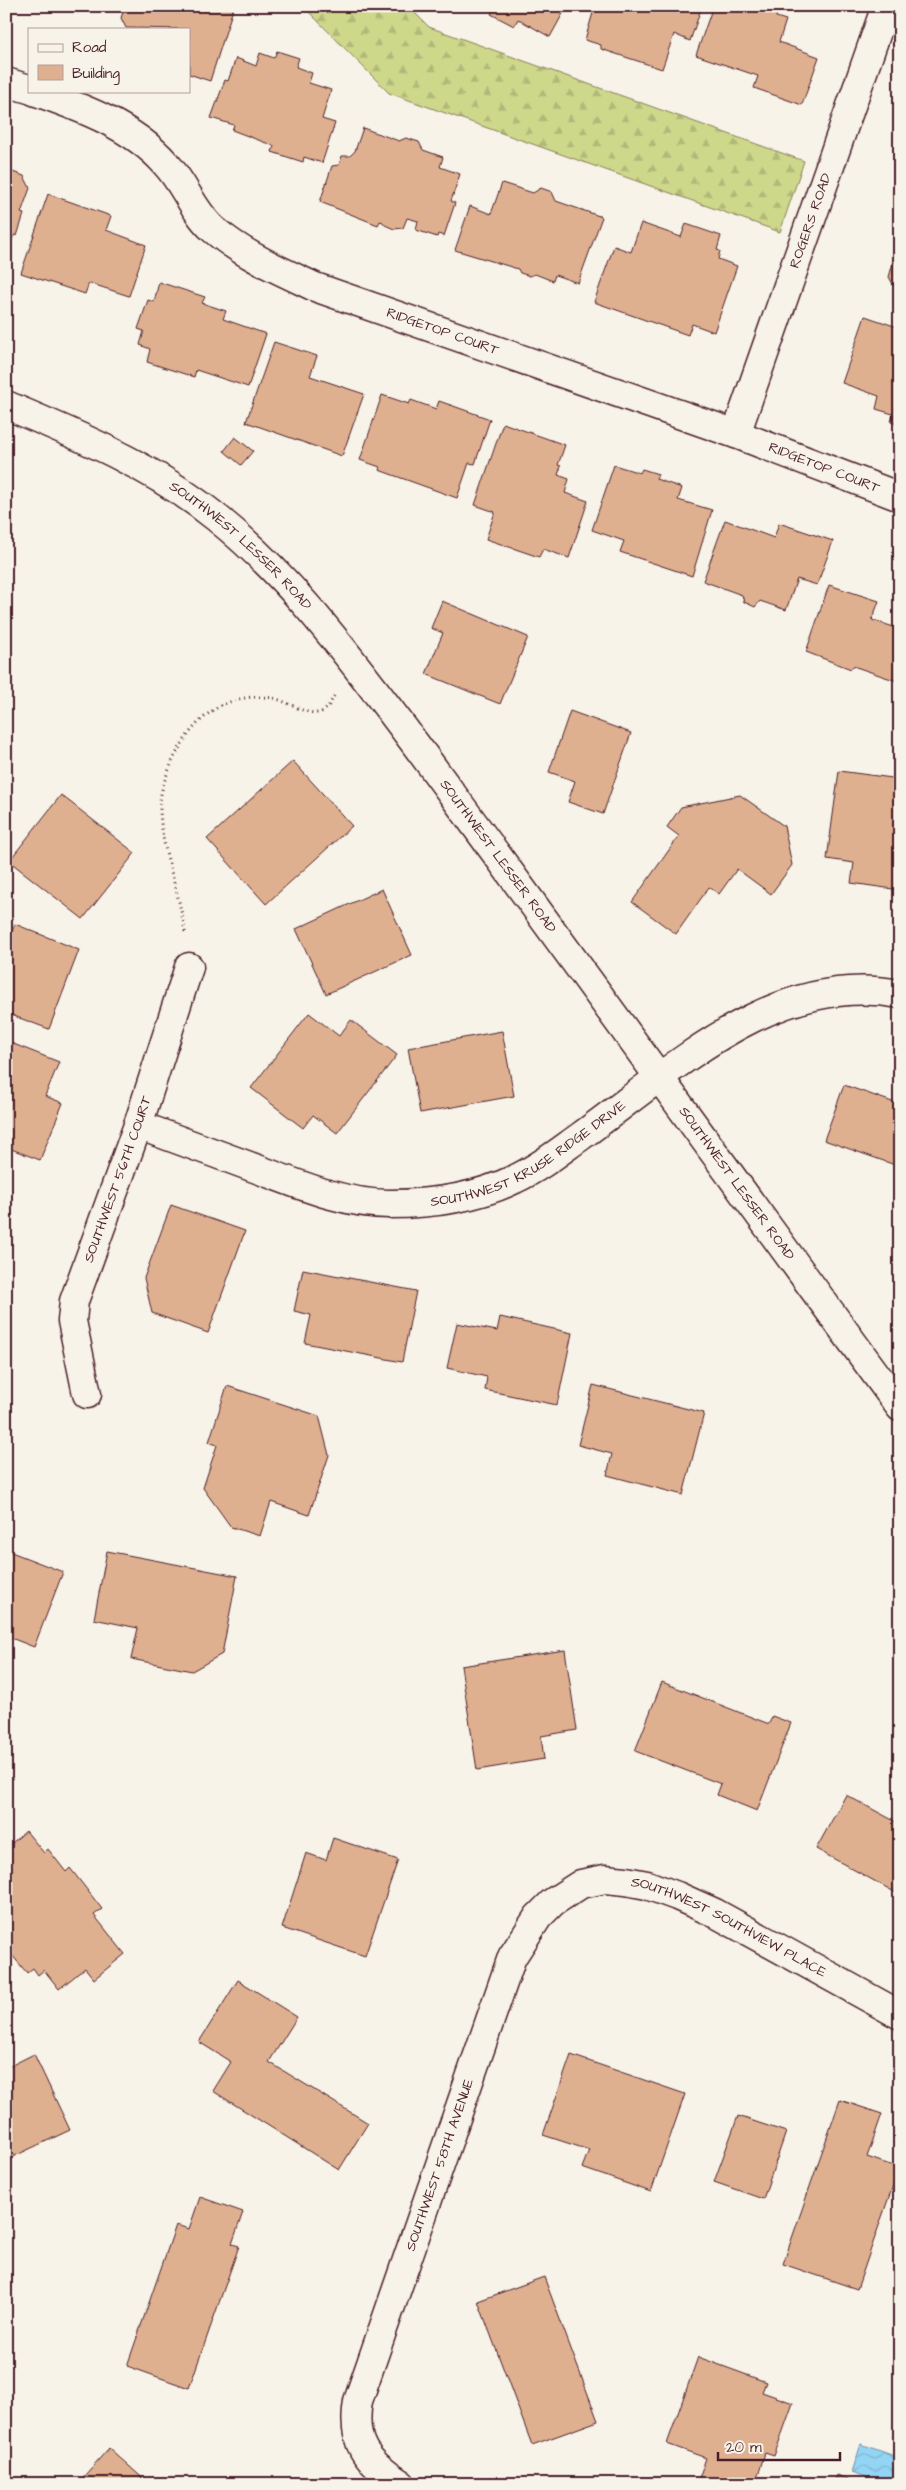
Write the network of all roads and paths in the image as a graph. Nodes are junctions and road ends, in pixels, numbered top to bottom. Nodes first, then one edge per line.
1 (886, 6) edge
2 (6, 82) edge
3 (28, 90) edge
4 (37, 92) edge
5 (6, 405) edge
6 (736, 434) junction
7 (900, 497) edge
8 (355, 664) junction
9 (189, 967) joint
10 (900, 994) edge
11 (659, 1078) junction
12 (138, 1125) junction
13 (87, 1394) dead end
14 (900, 1407) edge
15 (553, 1902) joint
16 (900, 2015) edge
17 (401, 2484) edge

1 - 6 street, ROGERS ROAD
2 - 3 street
4 - 6 street, RIDGETOP COURT
5 - 8 street, SOUTHWEST LESSER ROAD
6 - 7 street, RIDGETOP COURT
8 - 9 path
8 - 11 street, SOUTHWEST LESSER ROAD
9 - 12 street, SOUTHWEST 56TH COURT
10 - 11 street, SOUTHWEST KRUSE RIDGE DRIVE
11 - 12 street, SOUTHWEST KRUSE RIDGE DRIVE
11 - 14 street, SOUTHWEST LESSER ROAD
12 - 13 street, SOUTHWEST 56TH COURT
15 - 16 street, SOUTHWEST SOUTHVIEW PLACE
15 - 17 street, SOUTHWEST 58TH AVENUE

